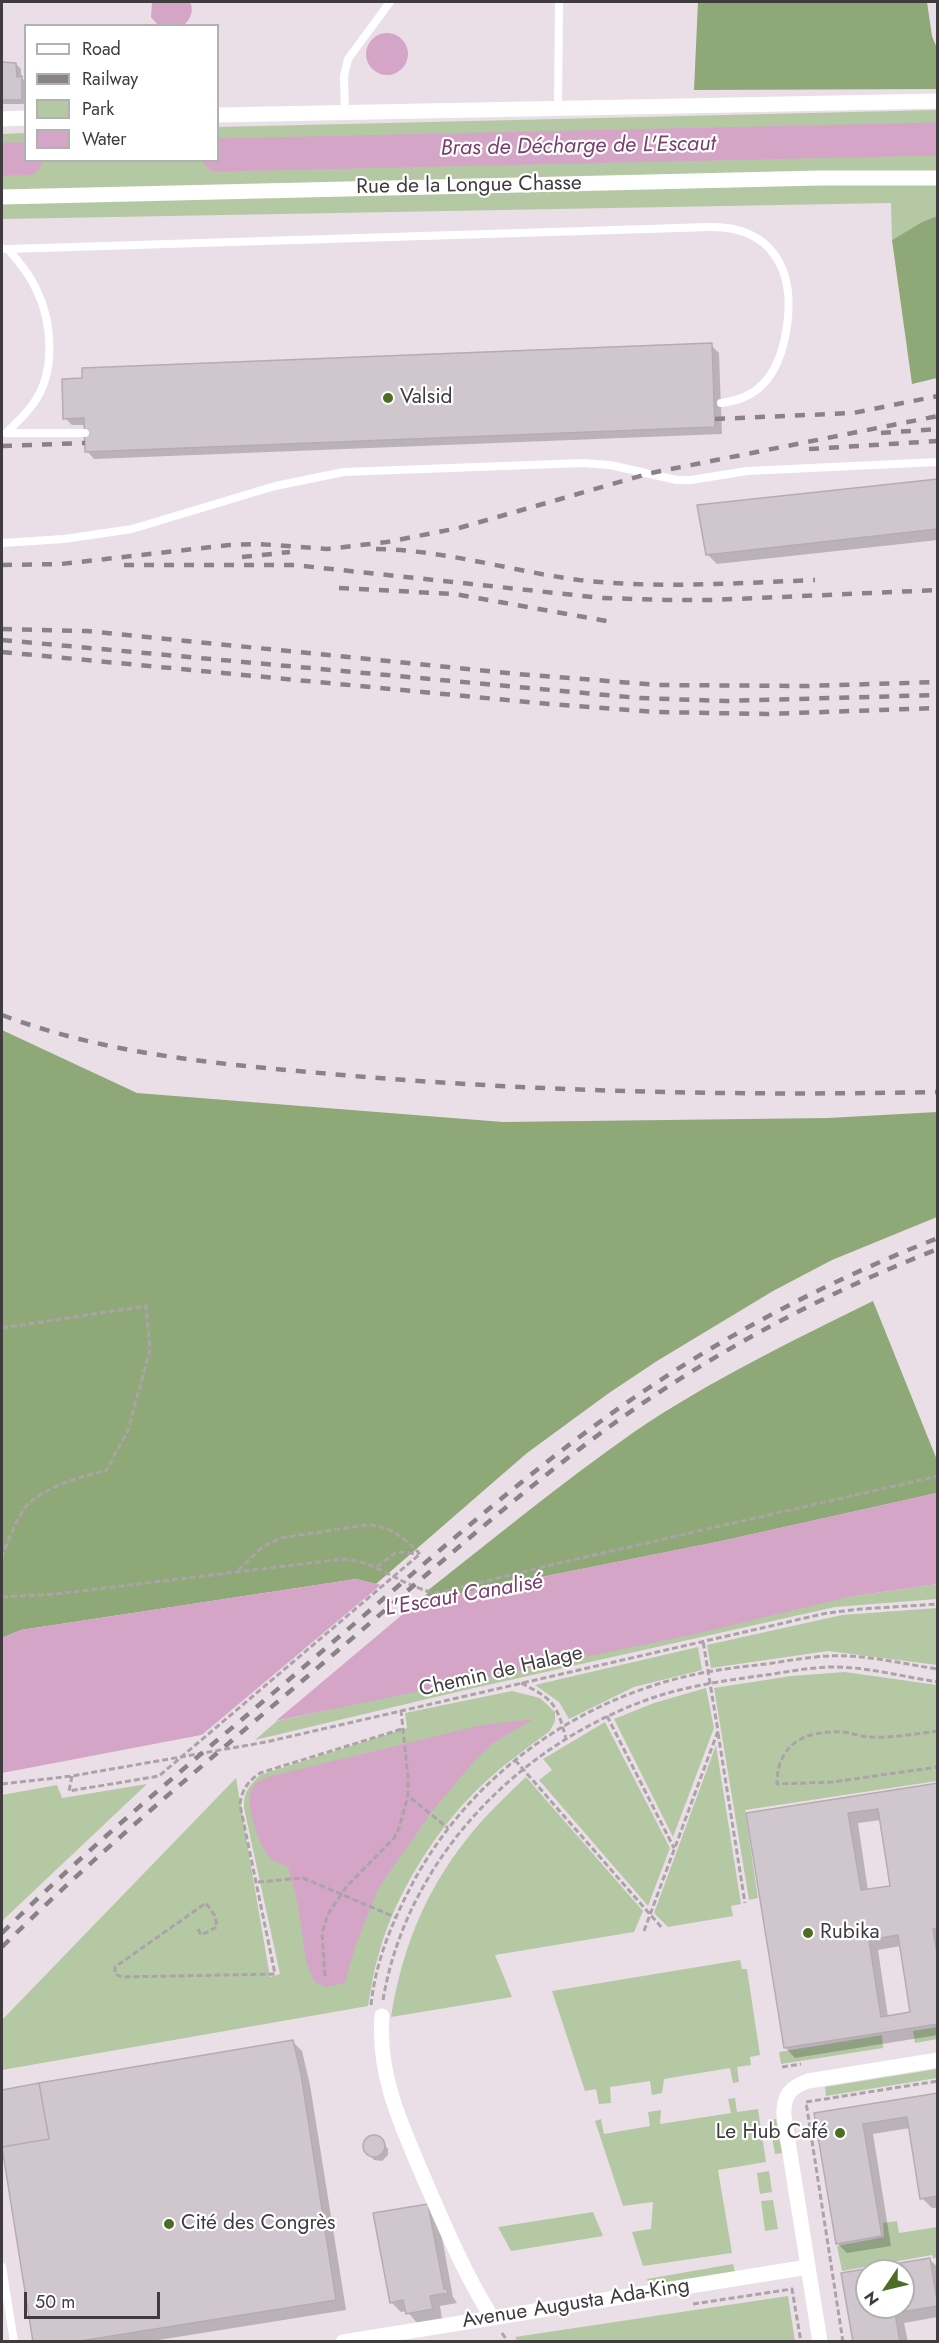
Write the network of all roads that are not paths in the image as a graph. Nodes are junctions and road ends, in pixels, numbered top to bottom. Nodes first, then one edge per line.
1 (390, 2) edge
2 (559, 2) edge
3 (938, 101) edge
4 (558, 108) junction
5 (345, 113) junction
6 (219, 115) edge
7 (24, 118) edge
8 (2, 119) edge
9 (938, 178) edge
10 (2, 197) edge
11 (5, 249) edge
12 (721, 403) dead end
13 (4, 433) edge
14 (84, 433) dead end
15 (938, 462) edge
16 (2, 543) edge
17 (376, 2013) road end
18 (938, 2060) edge
19 (2, 2267) edge
20 (808, 2267) junction
21 (488, 2311) dead end
22 (14, 2342) edge
23 (343, 2342) edge
24 (820, 2342) edge

1 - 5 lane
2 - 4 lane
3 - 4 street
4 - 5 street
5 - 6 street
7 - 8 street
9 - 10 street, Rue de la Longue Chasse
11 - 12 lane
11 - 13 lane
13 - 14 lane
15 - 16 lane
17 - 21 street
18 - 20 street
19 - 22 lane
20 - 23 street, Avenue Augusta Ada-King
20 - 24 street

